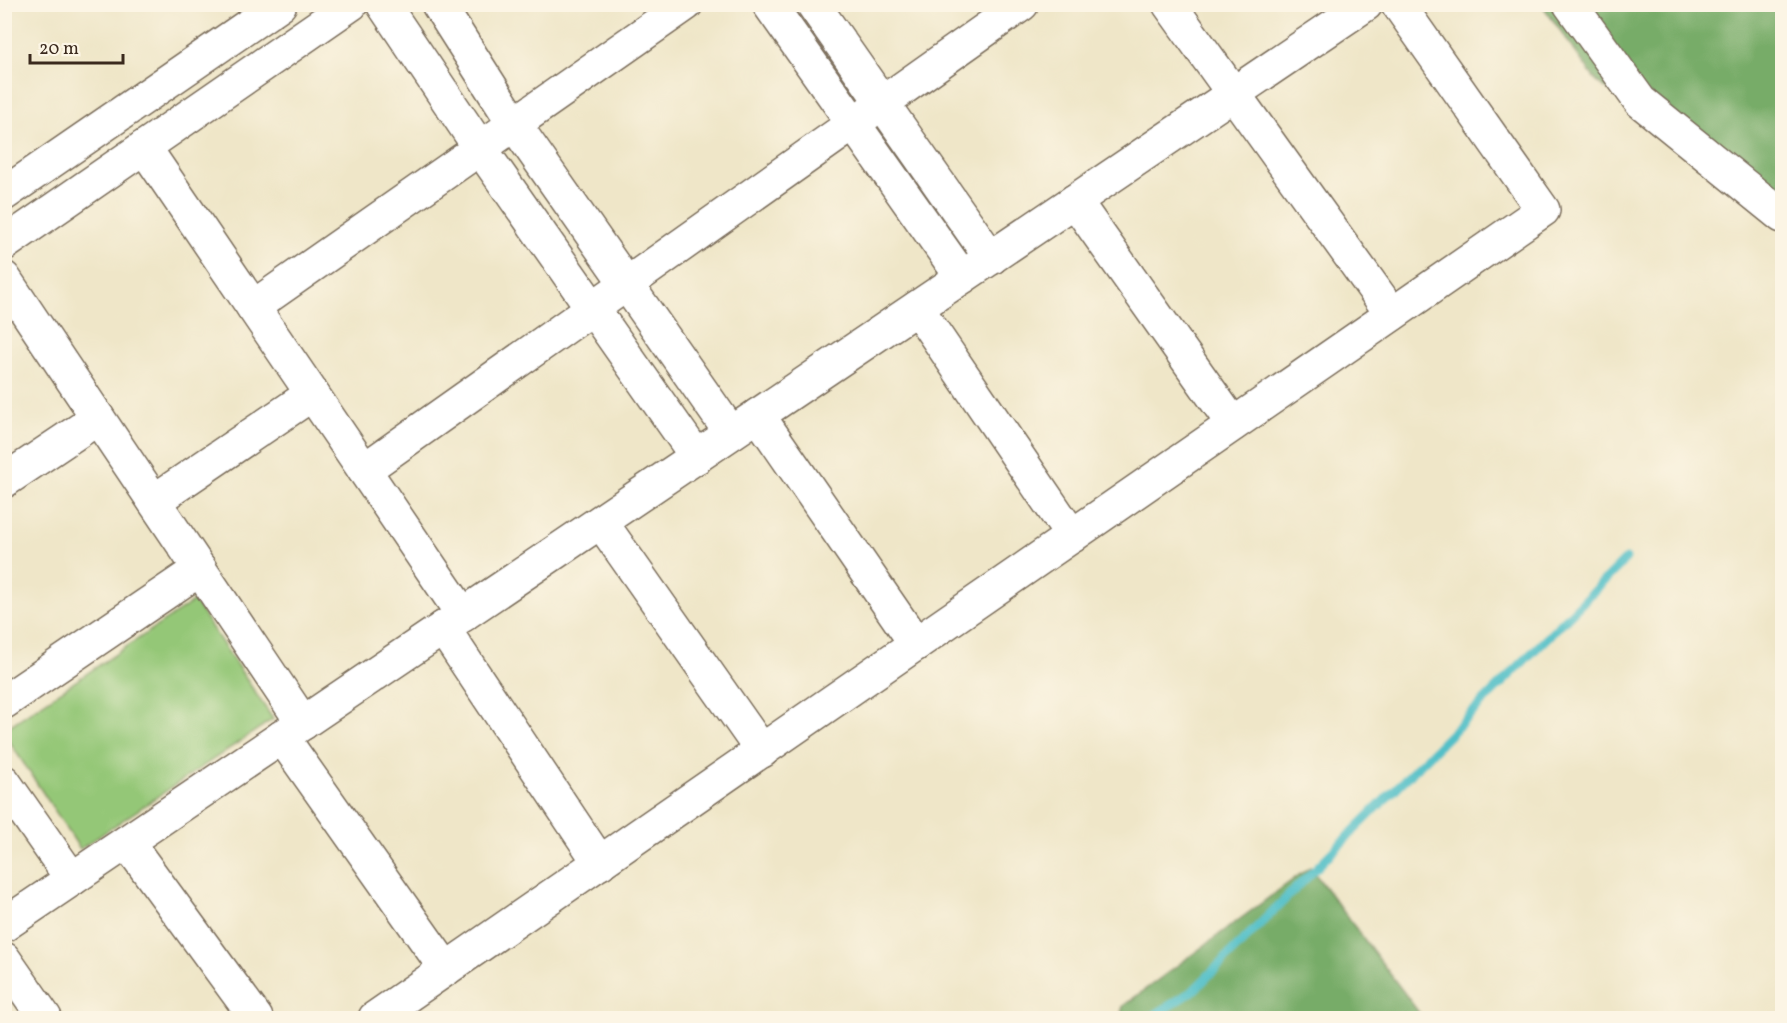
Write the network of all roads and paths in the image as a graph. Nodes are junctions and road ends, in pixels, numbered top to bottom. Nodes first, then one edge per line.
1 (280, 4) edge
2 (351, 4) edge
3 (383, 4) edge
4 (438, 4) edge
5 (686, 4) edge
6 (769, 4) edge
7 (813, 4) edge
8 (1022, 4) edge
9 (1169, 4) edge
10 (1366, 4) edge
11 (1398, 4) edge
12 (1570, 4) edge
13 (1232, 95) junction
14 (882, 103) junction
15 (853, 124) junction
16 (515, 125) junction
17 (144, 147) junction
18 (480, 148) junction
19 (4, 194) edge
20 (1075, 201) junction
21 (1782, 216) edge
22 (4, 244) edge
23 (991, 258) junction
24 (962, 277) junction
25 (4, 278) edge
26 (627, 284) junction
27 (253, 308) junction
28 (593, 308) junction
29 (917, 308) junction
30 (1392, 314) junction
31 (312, 394) junction
32 (758, 415) junction
33 (98, 418) junction
34 (1233, 424) junction
35 (731, 433) junction
36 (697, 457) junction
37 (363, 470) junction
38 (4, 481) edge
39 (154, 501) junction
40 (601, 522) junction
41 (1072, 536) junction
42 (200, 569) junction
43 (453, 622) junction
44 (916, 644) junction
45 (4, 702) edge
46 (293, 730) junction
47 (762, 751) junction
48 (4, 782) edge
49 (127, 842) junction
50 (600, 863) junction
51 (72, 879) junction
52 (4, 925) edge
53 (4, 959) edge
54 (446, 969) junction
55 (45, 1018) edge
56 (256, 1018) edge
57 (375, 1018) edge

1 - 19 street
2 - 17 street
3 - 18 street
4 - 16 street
5 - 16 street
6 - 15 street
7 - 14 street
8 - 14 street
9 - 13 street
10 - 13 street
11 - 30 street
12 - 21 street
13 - 20 street
13 - 30 street
14 - 15 street
14 - 23 street
15 - 24 street
15 - 26 street
16 - 18 street
16 - 26 street
17 - 22 street
17 - 27 street
18 - 27 street
18 - 28 street
20 - 23 street
20 - 34 street
23 - 24 street
24 - 29 street
25 - 33 street
26 - 28 street
26 - 35 street
27 - 31 street
28 - 36 street
28 - 37 street
29 - 32 street
29 - 41 street
30 - 34 street
31 - 37 street
31 - 39 street
32 - 35 street
32 - 44 street
33 - 38 street
33 - 39 street
34 - 41 street
35 - 36 street
36 - 40 street
37 - 43 street
39 - 42 street
40 - 43 street
40 - 47 street
41 - 44 street
42 - 45 street
42 - 46 street
43 - 46 street
43 - 50 street
44 - 47 street
46 - 49 street
46 - 54 street
47 - 50 street
48 - 51 street
49 - 51 street
49 - 56 street
50 - 54 street
51 - 52 street
53 - 55 street
54 - 57 street

